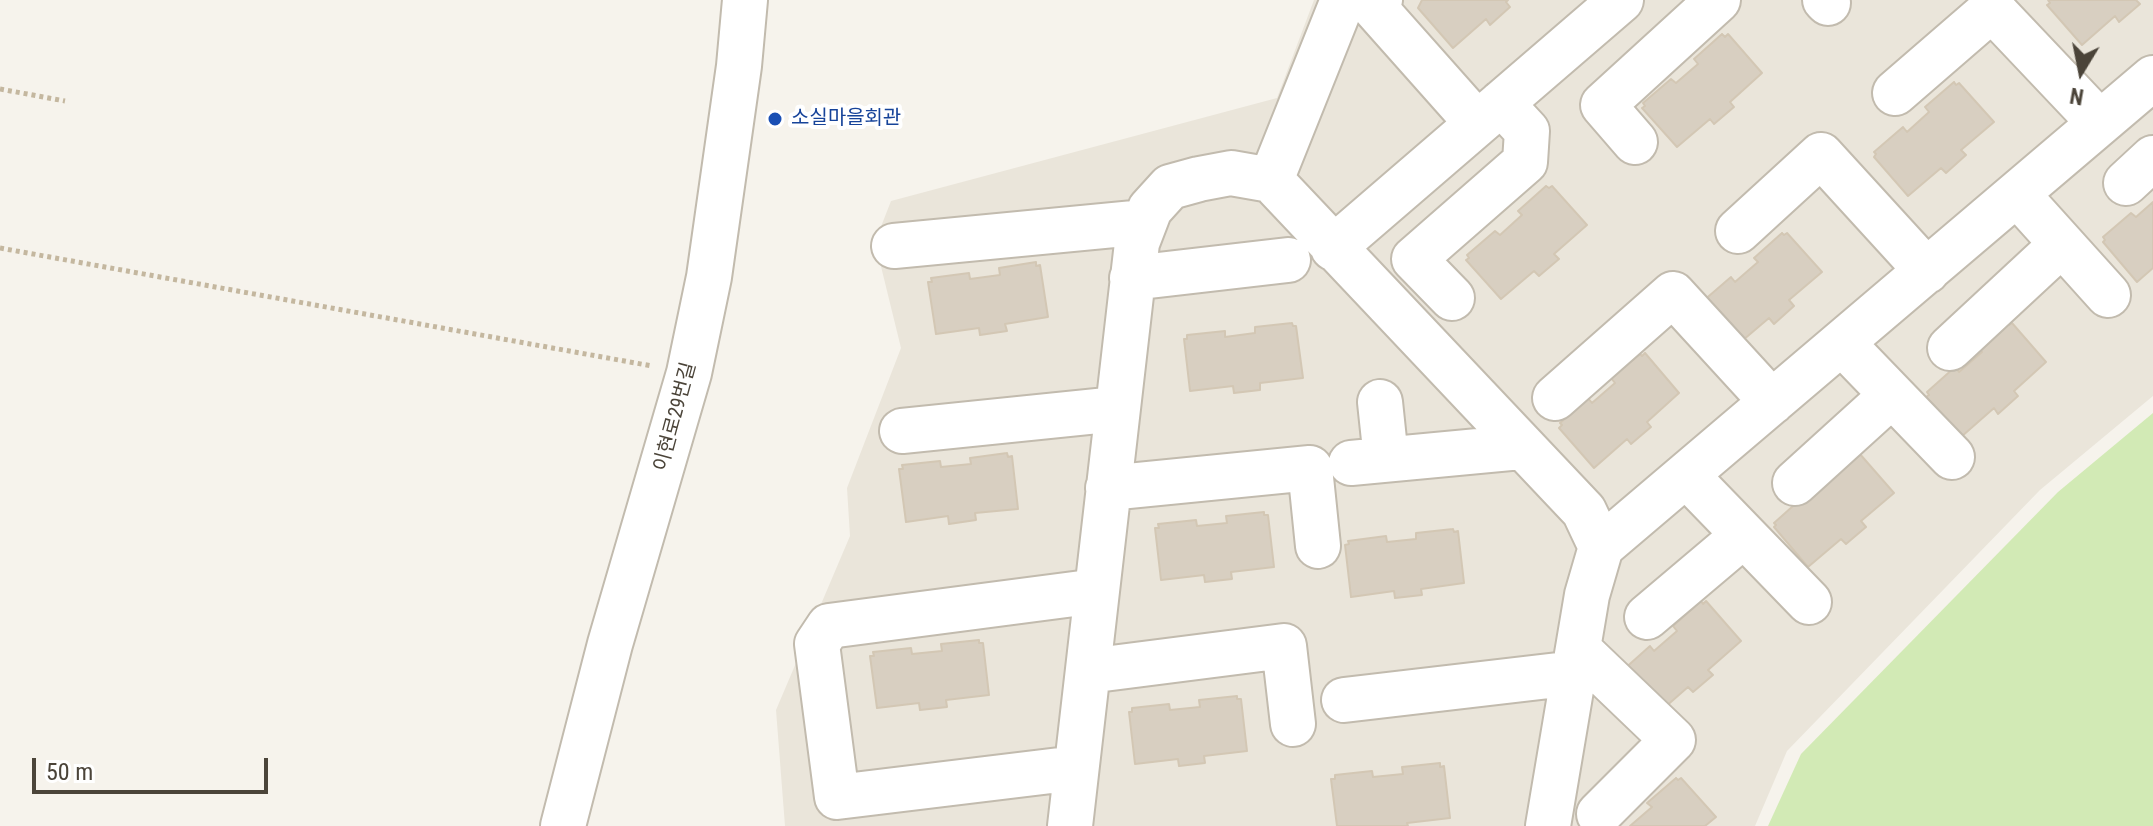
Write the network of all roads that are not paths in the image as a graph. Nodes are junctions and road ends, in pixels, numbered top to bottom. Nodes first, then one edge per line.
1 (745, 0) edge
2 (1343, 0) edge
3 (1380, 0) edge
4 (1621, 0) edge
5 (1718, 0) edge
6 (2153, 78) edge
7 (1895, 93) dead end
8 (1489, 113) junction
9 (2100, 123) junction
10 (1635, 142) dead end
11 (1271, 180) junction
12 (2017, 194) junction
13 (1145, 222) junction
14 (1738, 231) dead end
15 (2062, 244) junction
16 (894, 246) dead end
17 (1333, 248) junction
18 (1288, 260) dead end
19 (1927, 271) junction
20 (1132, 278) junction
21 (2108, 295) dead end
22 (1452, 298) dead end
23 (1842, 343) junction
24 (1950, 348) dead end
25 (1892, 395) junction
26 (1555, 398) dead end
27 (1380, 402) dead end
28 (1772, 402) junction
29 (1117, 409) junction
30 (902, 431) dead end
31 (1521, 447) junction
32 (1952, 457) dead end
33 (1686, 475) junction
34 (1795, 483) dead end
35 (1108, 488) junction
36 (1744, 535) junction
37 (1318, 546) dead end
38 (1601, 547) junction
39 (1097, 591) junction
40 (1809, 602) dead end
41 (1647, 617) dead end
42 (1576, 661) junction
43 (1088, 671) junction
44 (1344, 700) dead end
45 (1293, 724) dead end
46 (1076, 768) junction
47 (1599, 814) dead end
48 (568, 825) edge
49 (1070, 826) edge
50 (1548, 826) edge

1 - 48 street, 이현로29번길
2 - 11 street
3 - 8 street
4 - 8 street
5 - 10 street
6 - 9 street
7 - 9 street
8 - 17 street
8 - 22 street
9 - 12 street
11 - 13 street
11 - 17 street
12 - 15 street
12 - 19 street
13 - 16 street
13 - 20 street
14 - 19 street
15 - 21 street
15 - 24 street
17 - 31 street
18 - 20 street
19 - 23 street
20 - 29 street
23 - 25 street
23 - 28 street
25 - 32 street
25 - 34 street
26 - 28 street
27 - 31 street
28 - 33 street
29 - 30 street
29 - 35 street
31 - 38 street
33 - 36 street
33 - 38 street
35 - 37 street
35 - 39 street
36 - 40 street
36 - 41 street
38 - 42 street
39 - 43 street
39 - 46 street
42 - 44 street
42 - 47 street
42 - 50 street
43 - 45 street
43 - 46 street
46 - 49 street

